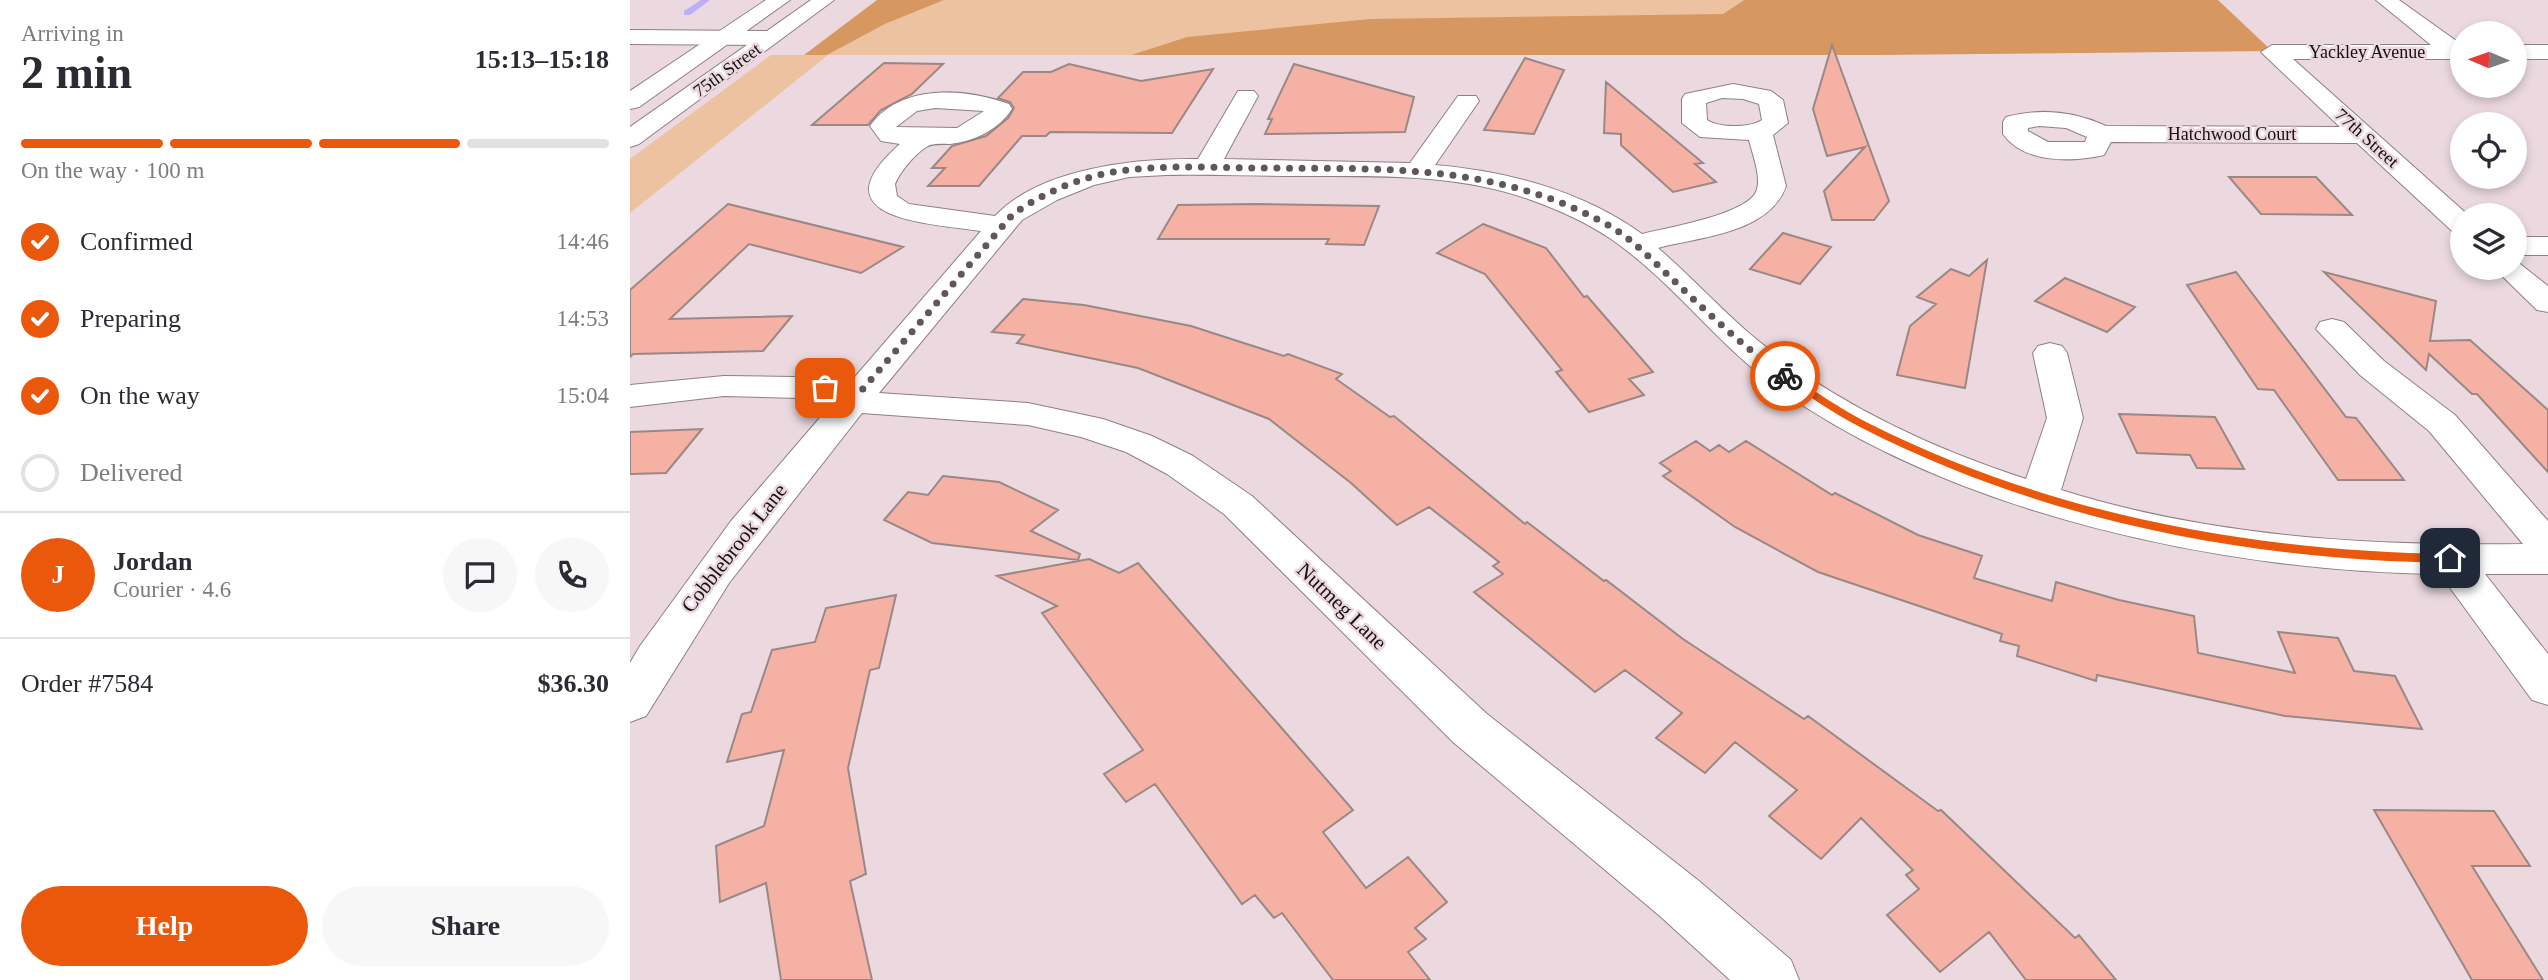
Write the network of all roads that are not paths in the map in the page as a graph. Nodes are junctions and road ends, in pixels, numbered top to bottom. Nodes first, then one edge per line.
1 (780, 0) edge
2 (824, 0) edge
3 (2386, 0) edge
4 (630, 37) edge
5 (734, 38) junction
6 (771, 38) junction
7 (2450, 46) edge
8 (2272, 52) joint
9 (2450, 52) edge
10 (2527, 52) edge
11 (2548, 52) edge
12 (1246, 96) dead end
13 (1466, 101) dead end
14 (630, 102) edge
15 (1760, 132) dead end
16 (2101, 134) dead end
17 (2363, 135) junction
18 (923, 137) dead end
19 (630, 139) edge
20 (1206, 168) junction
21 (1419, 169) junction
22 (2450, 214) edge
23 (1001, 225) junction
24 (1635, 245) junction
25 (2527, 246) edge
26 (2548, 246) edge
27 (2522, 280) edge
28 (2548, 303) edge
29 (2332, 329) dead end
30 (2050, 354) dead end
31 (630, 396) edge
32 (858, 396) junction
33 (2040, 495) junction
34 (2548, 547) edge
35 (2450, 558) junction
36 (2548, 559) edge
37 (646, 645) edge
38 (2548, 687) edge
39 (630, 703) edge
40 (1771, 980) edge

1 - 5 street, 75th Street
2 - 6 street, 75th Street
3 - 7 street
4 - 5 street
5 - 6 street
5 - 14 street, 75th Street
6 - 19 street, 75th Street
8 - 9 street, Yackley Avenue
8 - 17 street, 77th Street
10 - 11 street
12 - 20 street
13 - 21 street
15 - 24 street
16 - 17 street, Hatchwood Court
17 - 22 street, 77th Street
18 - 23 street
20 - 21 street, Cobblebrook Lane
20 - 23 street, Cobblebrook Lane
21 - 24 street, Cobblebrook Lane
23 - 32 street, Cobblebrook Lane
24 - 33 street, Cobblebrook Lane
25 - 26 street
27 - 28 street
29 - 34 street
30 - 33 street
31 - 32 street, Nutmeg Lane
32 - 37 street, Cobblebrook Lane
32 - 40 street, Nutmeg Lane
33 - 35 street, Cobblebrook Lane
35 - 36 street, Cobblebrook Lane
35 - 38 street
37 - 39 street, Cobblebrook Lane

